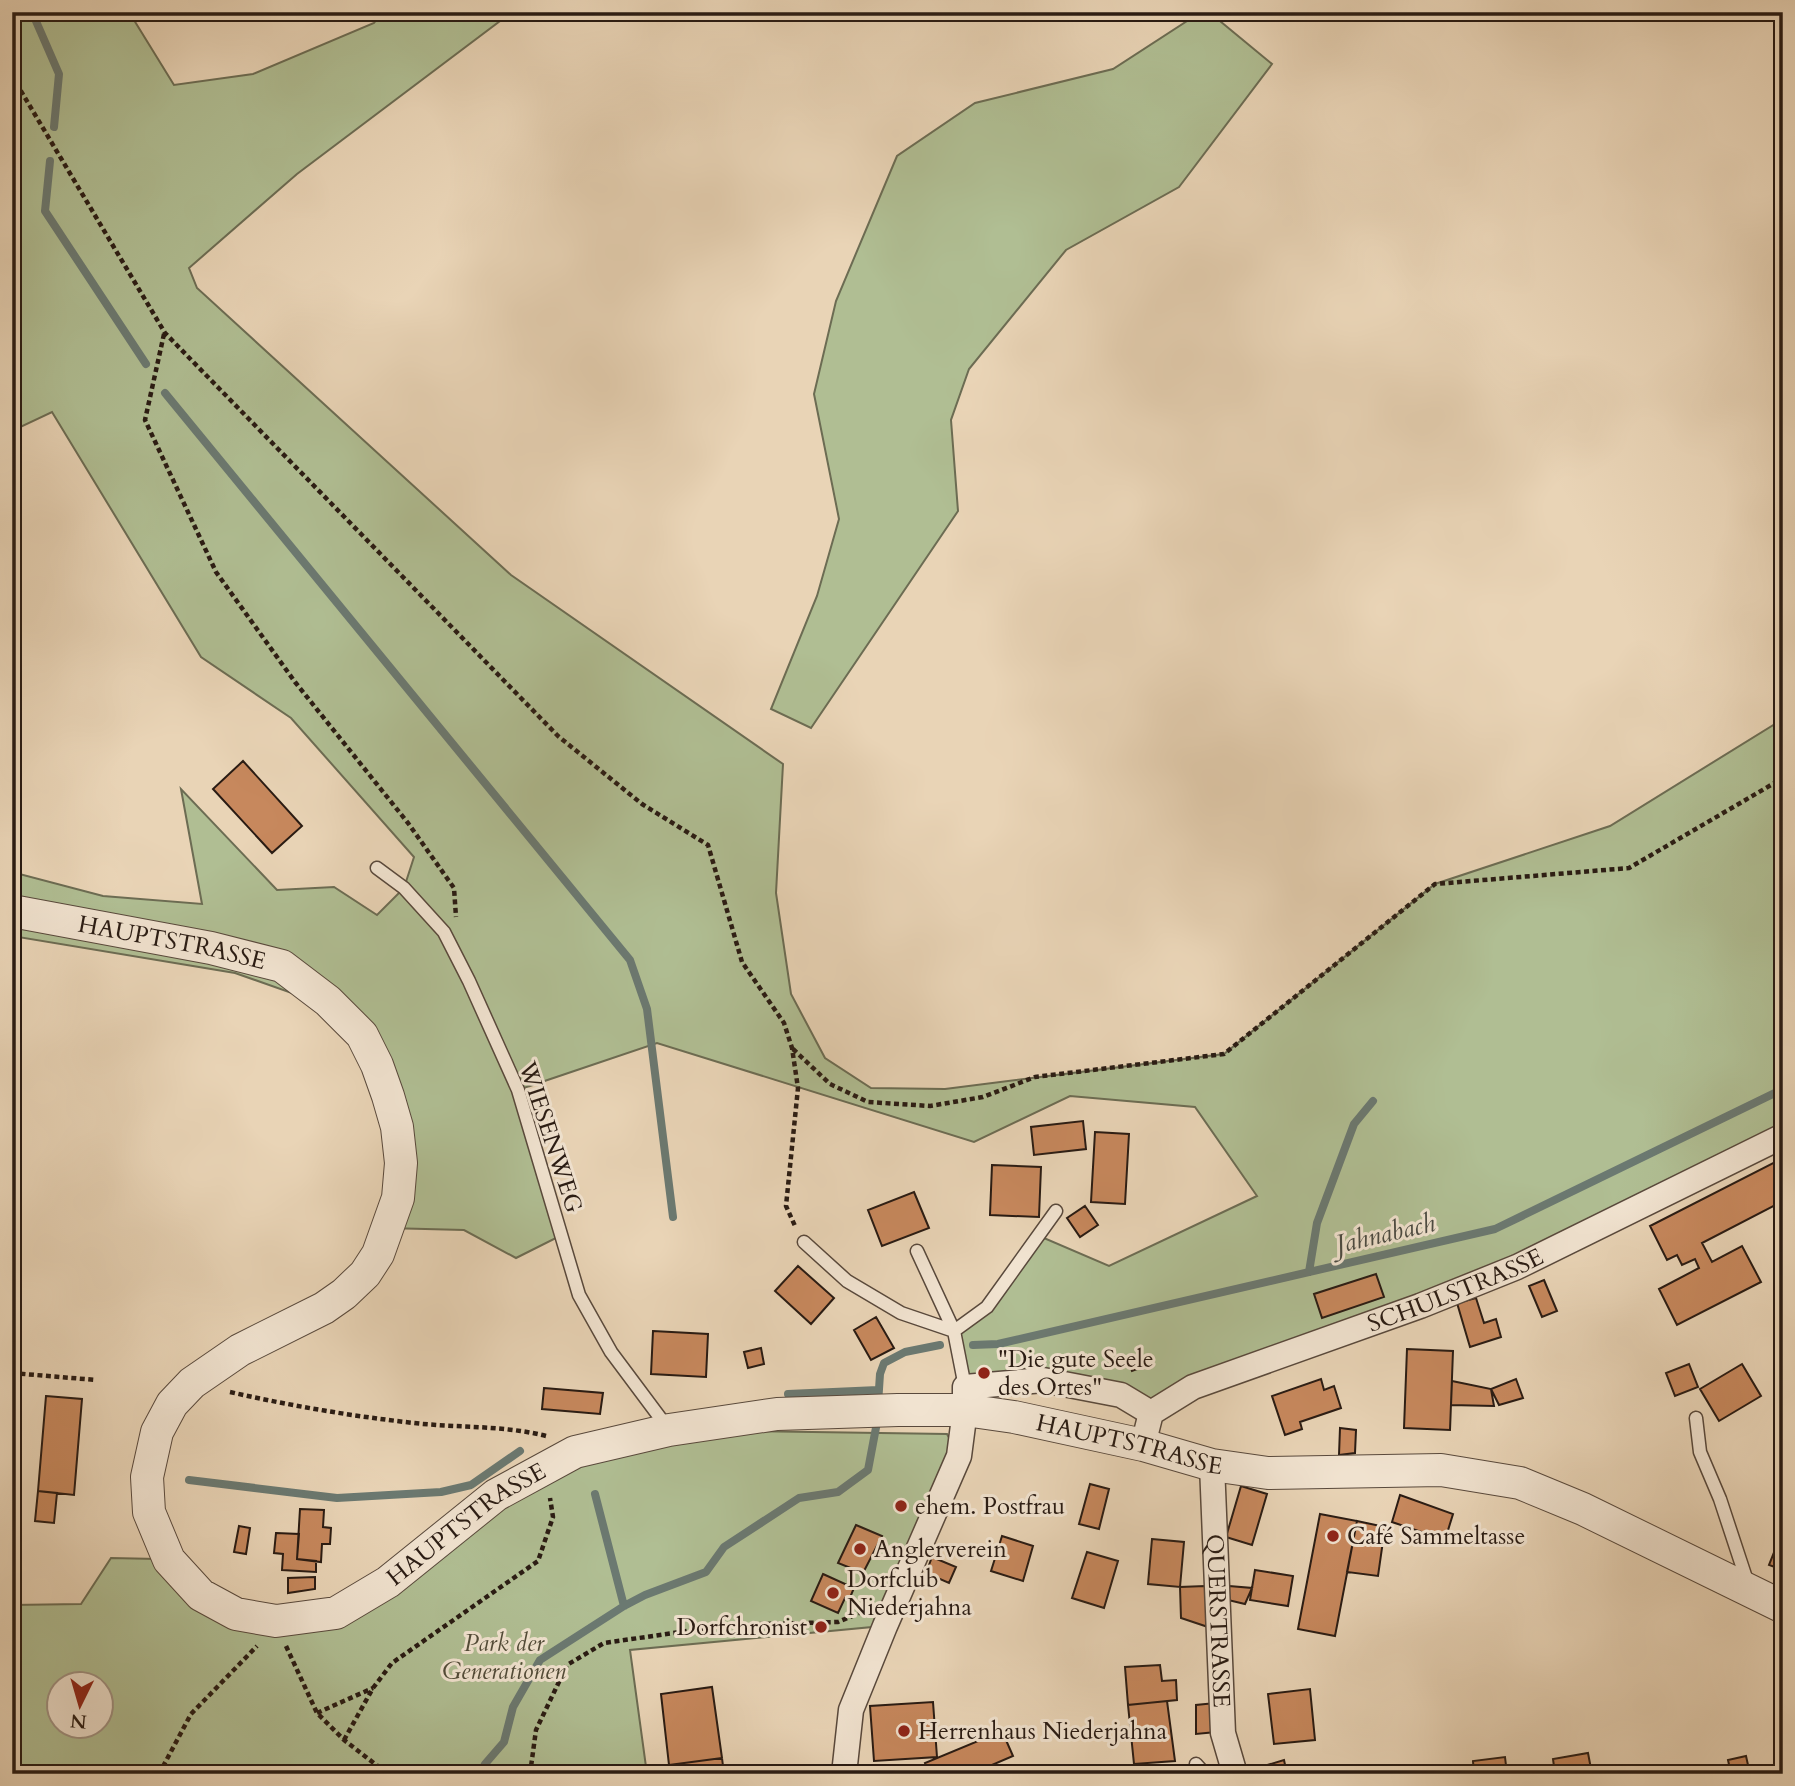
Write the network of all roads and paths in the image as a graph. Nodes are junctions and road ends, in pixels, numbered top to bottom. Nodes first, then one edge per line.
1 (12, 76) edge
2 (165, 333) junction
3 (1783, 778) edge
4 (377, 868) dead end
5 (12, 911) edge
6 (460, 964) junction
7 (792, 1048) junction
8 (1783, 1136) edge
9 (1056, 1211) dead end
10 (804, 1242) joint
11 (917, 1251) dead end
12 (954, 1331) junction
13 (12, 1373) edge
14 (96, 1380) dead end
15 (192, 1383) junction
16 (965, 1399) junction
17 (1151, 1413) junction
18 (1696, 1418) dead end
19 (669, 1430) junction
20 (1143, 1445) junction
21 (575, 1452) junction
22 (1212, 1465) junction
23 (545, 1468) junction
24 (1750, 1592) junction
25 (897, 1599) junction
26 (1783, 1607) edge
27 (280, 1631) junction
28 (373, 1688) junction
29 (317, 1713) junction
30 (344, 1740) junction
31 (159, 1774) edge
32 (388, 1774) edge
33 (530, 1774) edge
34 (844, 1774) edge
35 (1235, 1774) edge

1 - 2 path
2 - 6 path
2 - 7 path
3 - 7 path
4 - 6 lane, WIESENWEG
5 - 15 street, HAUPTSTRASSE
6 - 19 lane, WIESENWEG
7 - 10 path
8 - 17 street, SCHULSTRASSE
9 - 12 lane
10 - 12 lane
11 - 12 lane
12 - 16 lane
13 - 14 path
15 - 21 path
15 - 27 street, HAUPTSTRASSE
16 - 17 street
16 - 19 street, HAUPTSTRASSE
16 - 20 street, HAUPTSTRASSE
16 - 25 street
17 - 20 street
18 - 24 lane
19 - 21 street, HAUPTSTRASSE
20 - 22 street, HAUPTSTRASSE
21 - 23 street, HAUPTSTRASSE
22 - 24 street, HAUPTSTRASSE
22 - 35 street, QUERSTRASSE
23 - 27 street, HAUPTSTRASSE
23 - 28 path
24 - 26 street, HAUPTSTRASSE
25 - 33 path
25 - 34 street
27 - 29 path
27 - 31 path
28 - 29 path
28 - 30 path
29 - 30 path
30 - 32 path

